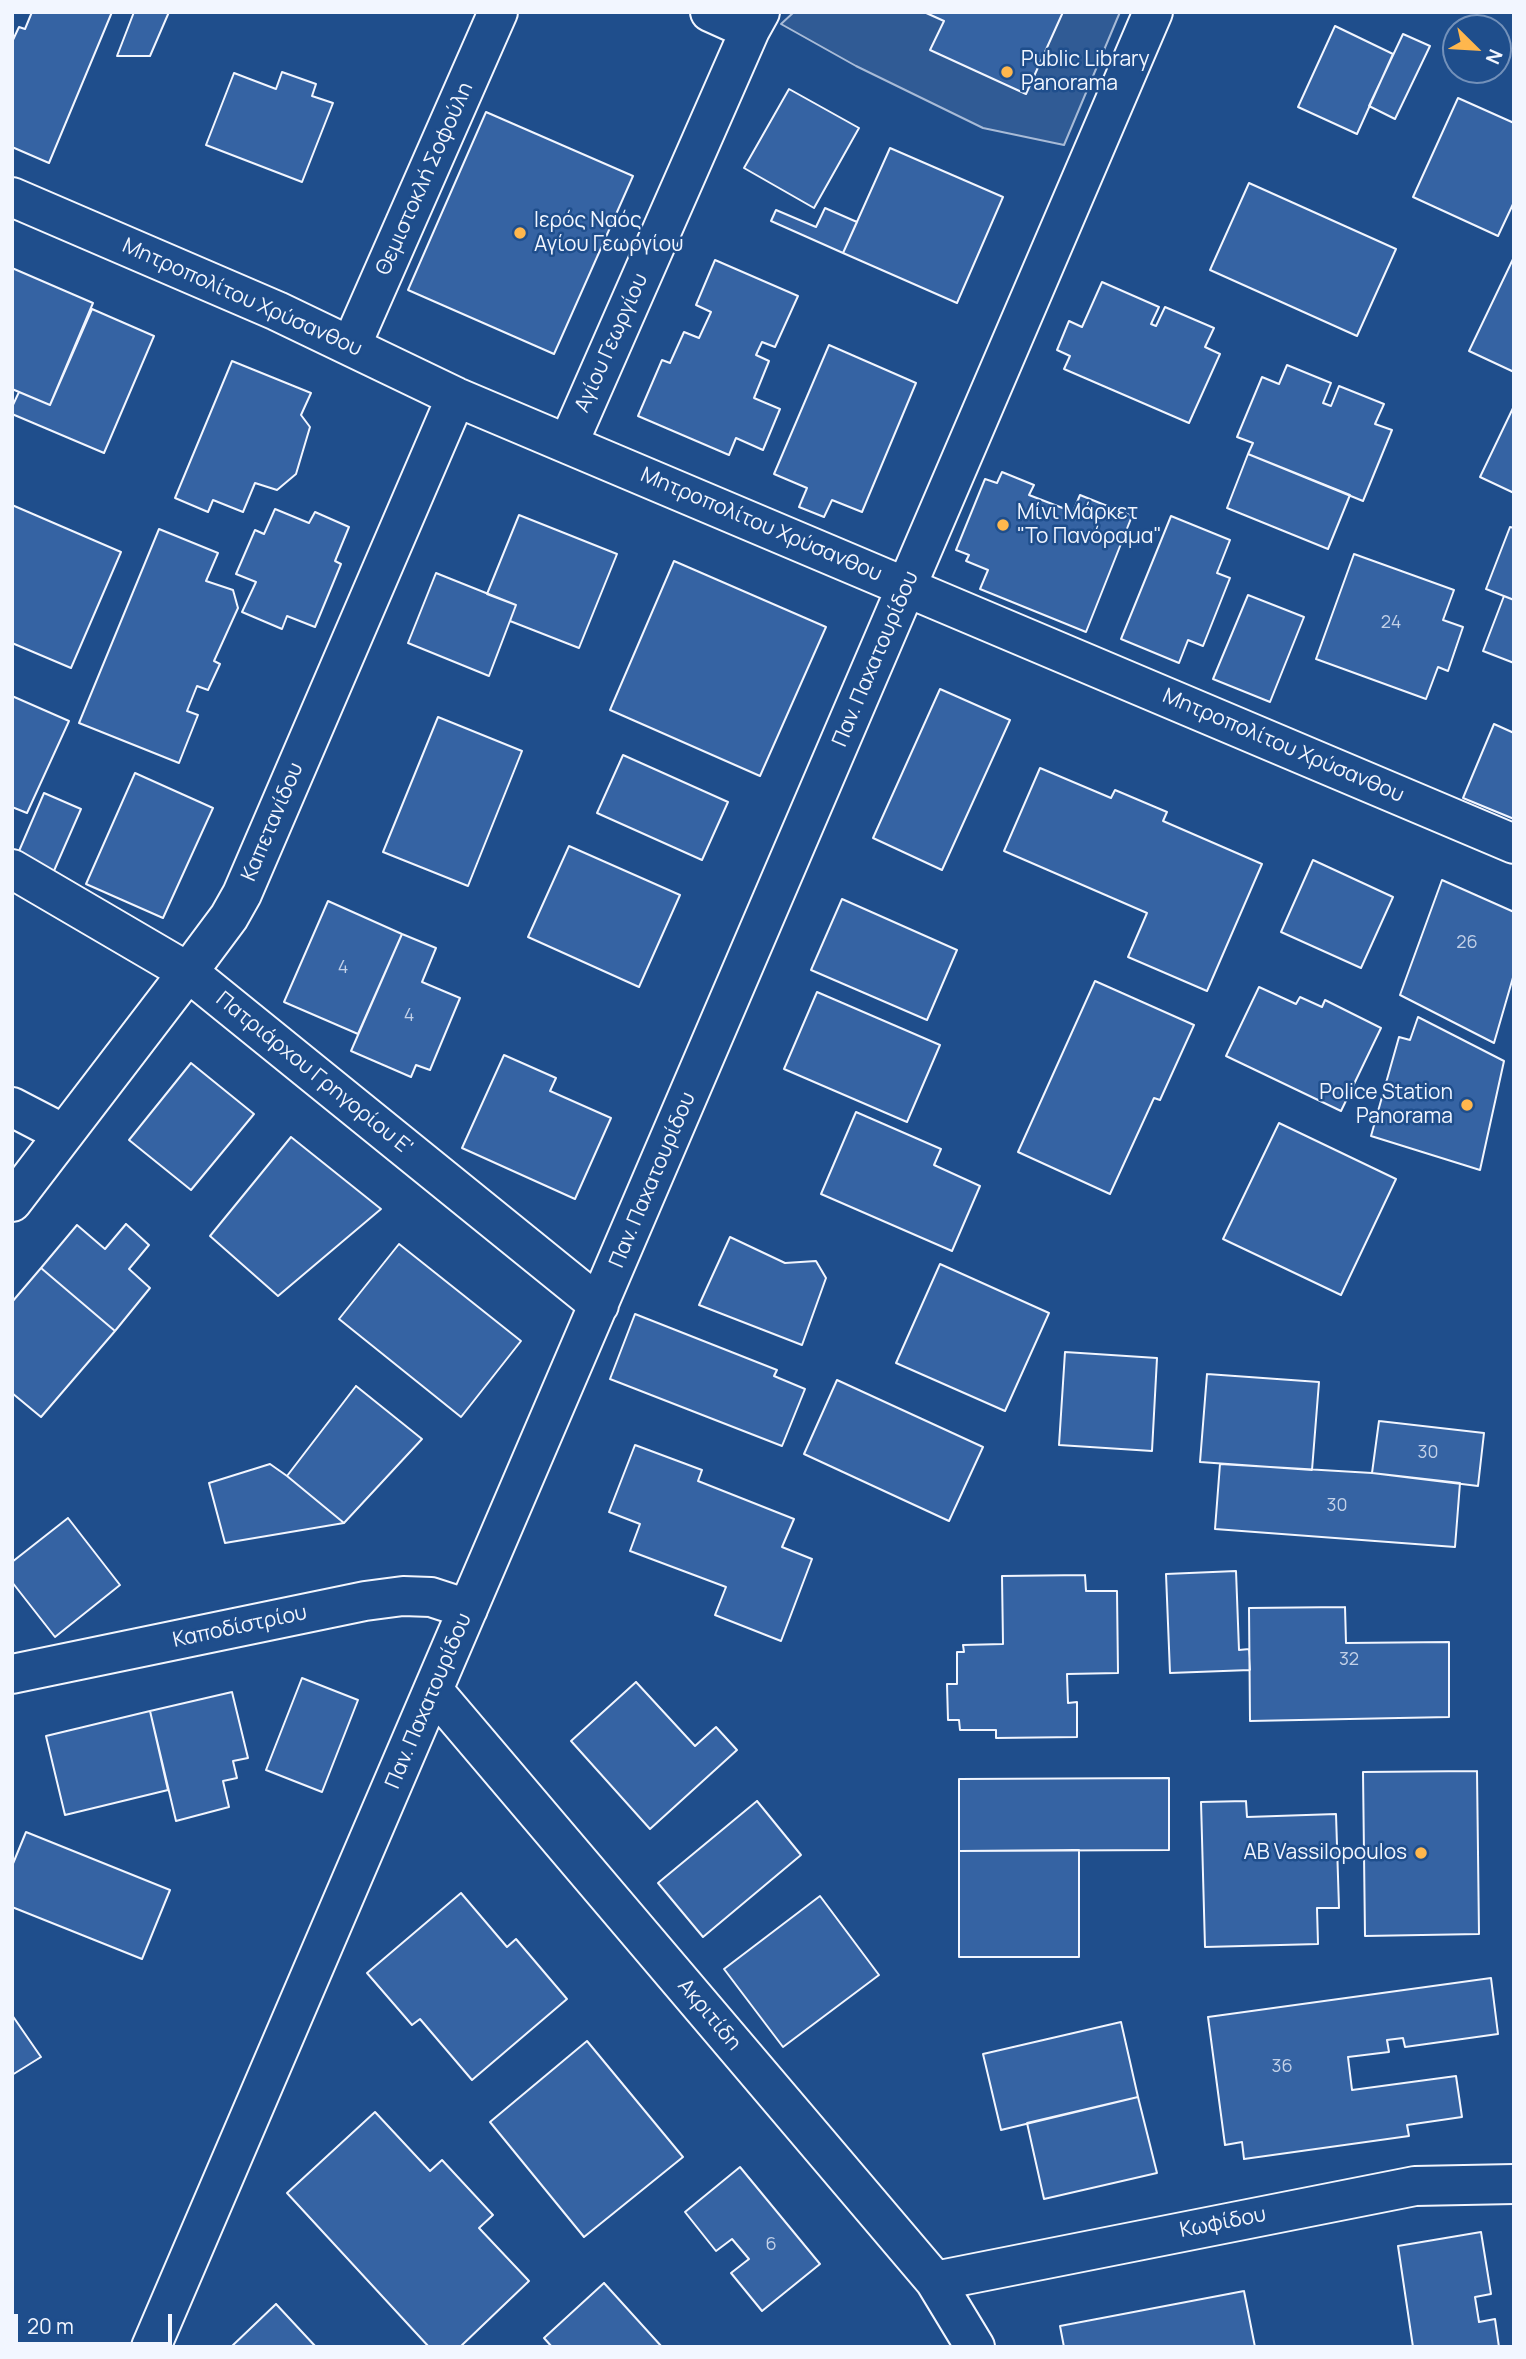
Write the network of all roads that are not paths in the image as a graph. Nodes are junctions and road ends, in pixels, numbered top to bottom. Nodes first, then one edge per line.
1 (498, 12) edge
2 (710, 12) edge
3 (1153, 12) edge
4 (755, 21) edge
5 (12, 197) edge
6 (351, 346) junction
7 (456, 397) junction
8 (568, 444) junction
9 (907, 587) junction
10 (1514, 844) edge
11 (12, 869) edge
12 (188, 972) junction
13 (12, 1107) edge
14 (64, 1134) junction
15 (12, 1202) edge
16 (599, 1306) junction
17 (468, 1609) junction
18 (12, 1674) edge
19 (433, 1690) junction
20 (1514, 2184) edge
21 (935, 2281) junction
22 (151, 2347) edge
23 (975, 2347) edge

1 - 6 street, Θεμιστοκλή Σοφούλη
2 - 4 street
3 - 9 street, Παν. Παχατουρίδου
4 - 8 street, Αγίου Γεωργίου
5 - 6 street, Μητροπολίτου Χρύσανθου
6 - 7 street, Μητροπολίτου Χρύσανθου
7 - 8 street, Μητροπολίτου Χρύσανθου
7 - 12 street, Καπετανίδου
8 - 9 street, Μητροπολίτου Χρύσανθου
9 - 10 street, Μητροπολίτου Χρύσανθου
9 - 16 street, Παν. Παχατουρίδου
11 - 12 street, Πατριάρχου Γρηγορίου Ε'
12 - 14 street, Καπετανίδου
12 - 16 street, Πατριάρχου Γρηγορίου Ε'
13 - 14 street
14 - 15 street, Καπετανίδου
16 - 17 street, Παν. Παχατουρίδου
17 - 18 street, Καποδίστρίου
17 - 19 street, Παν. Παχατουρίδου
19 - 21 street, Ακριτίδη
19 - 22 street, Παν. Παχατουρίδου
20 - 21 street, Κωφίδου
21 - 23 street, Ακριτίδη

